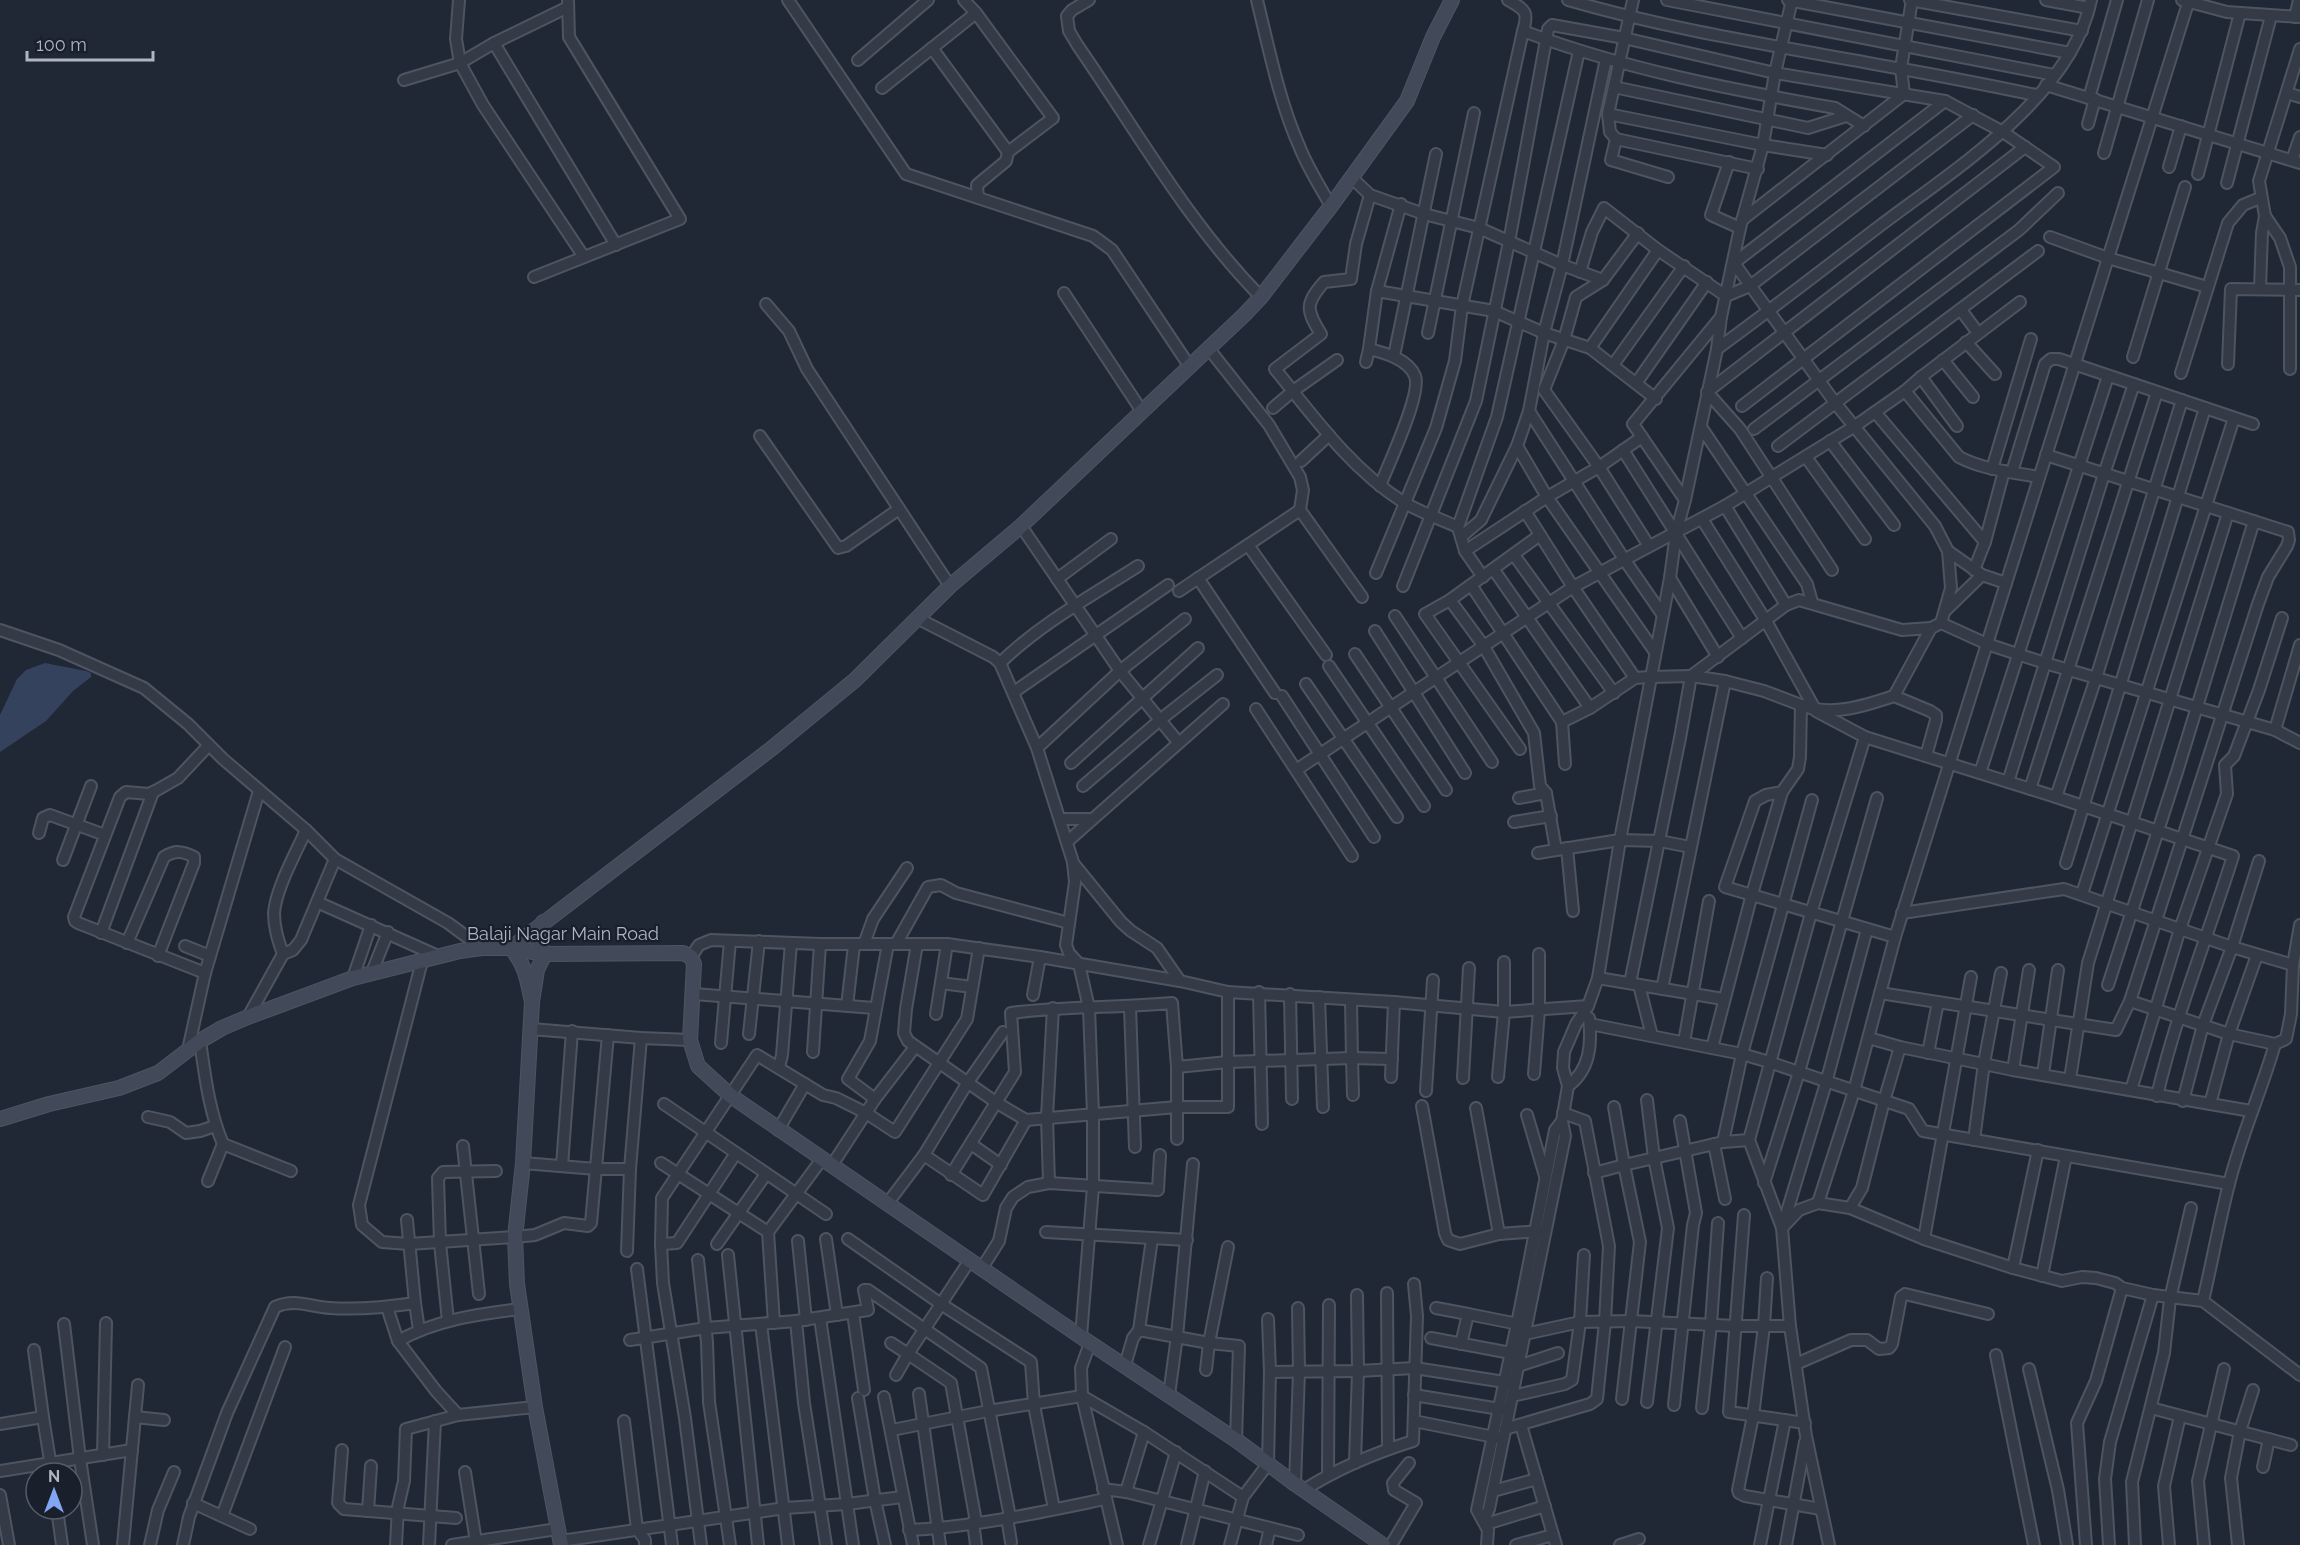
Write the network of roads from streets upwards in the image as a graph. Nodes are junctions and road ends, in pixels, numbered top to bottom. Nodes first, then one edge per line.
1 (459, 0) edge
2 (788, 0) edge
3 (928, 0) edge
4 (964, 0) edge
5 (1089, 0) edge
6 (1257, 0) edge
7 (1452, 0) edge
8 (1508, 0) edge
9 (1568, 0) edge
10 (1633, 0) edge
11 (1667, 0) edge
12 (1790, 0) edge
13 (1911, 0) edge
14 (2046, 0) edge
15 (2117, 0) edge
16 (2148, 0) edge
17 (2229, 0) edge
18 (2299, 0) edge
19 (2186, 1) edge
20 (568, 4) edge
21 (1523, 4) edge
22 (2090, 4) edge
23 (2227, 12) junction
24 (976, 13) junction
25 (2240, 13) junction
26 (2271, 16) junction
27 (2298, 17) edge
28 (1629, 18) junction
29 (1908, 23) junction
30 (1787, 24) junction
31 (2082, 30) junction
32 (1523, 31) junction
33 (1624, 38) junction
34 (1547, 40) junction
35 (494, 43) junction
36 (1905, 47) junction
37 (932, 48) junction
38 (1780, 48) junction
39 (2300, 49) edge
40 (1580, 51) junction
41 (2070, 53) junction
42 (1606, 58) junction
43 (858, 60) dead end
44 (460, 63) junction
45 (1619, 64) junction
46 (1901, 68) junction
47 (1775, 73) junction
48 (2054, 75) junction
49 (404, 80) dead end
50 (2046, 85) junction
51 (1614, 87) junction
52 (882, 88) dead end
53 (2287, 93) junction
54 (1904, 94) junction
55 (2036, 95) junction
56 (1771, 96) junction
57 (2300, 97) edge
58 (2092, 99) junction
59 (1946, 101) junction
60 (2116, 106) junction
61 (1474, 113) dead end
62 (1608, 114) junction
63 (1973, 115) junction
64 (1846, 116) junction
65 (2152, 118) junction
66 (1766, 121) junction
67 (2088, 124) dead end
68 (1864, 126) junction
69 (2181, 126) junction
70 (2003, 132) junction
71 (2209, 134) junction
72 (2300, 137) edge
73 (1616, 139) junction
74 (2239, 143) junction
75 (1763, 145) junction
76 (2025, 147) junction
77 (1008, 152) junction
78 (2266, 152) junction
79 (2104, 153) dead end
80 (1436, 154) dead end
81 (1827, 155) junction
82 (2296, 161) edge
83 (1729, 162) junction
84 (2169, 167) dead end
85 (1758, 169) junction
86 (2198, 174) dead end
87 (1351, 177) junction
88 (1668, 177) dead end
89 (2227, 183) dead end
90 (2185, 187) dead end
91 (2058, 193) dead end
92 (1370, 195) junction
93 (978, 198) junction
94 (2260, 198) junction
95 (1401, 204) junction
96 (1331, 206) junction
97 (1424, 214) junction
98 (2265, 216) junction
99 (1451, 221) junction
100 (1741, 224) junction
101 (1479, 228) junction
102 (1638, 233) junction
103 (2050, 237) dead end
104 (1509, 242) junction
105 (616, 245) junction
106 (1658, 250) junction
107 (2038, 251) dead end
108 (1535, 253) junction
109 (584, 257) junction
110 (2108, 258) junction
111 (1734, 263) junction
112 (1562, 265) junction
113 (1684, 266) junction
114 (1580, 272) junction
115 (2159, 272) junction
116 (534, 277) dead end
117 (1603, 280) junction
118 (1707, 282) junction
119 (1750, 286) junction
120 (2207, 287) junction
121 (2260, 290) junction
122 (2295, 290) edge
123 (1377, 291) junction
124 (1064, 293) dead end
125 (1405, 296) junction
126 (1726, 296) junction
127 (1261, 297) junction
128 (1434, 301) junction
129 (2020, 302) dead end
130 (766, 304) dead end
131 (1462, 306) junction
132 (1494, 310) junction
133 (1961, 310) junction
134 (1768, 311) junction
135 (1721, 317) junction
136 (1519, 321) junction
137 (1428, 333) dead end
138 (1544, 333) junction
139 (1784, 333) junction
140 (1978, 333) junction
141 (2031, 339) dead end
142 (1564, 340) junction
143 (1966, 342) junction
144 (1590, 348) junction
145 (1209, 349) junction
146 (1369, 349) junction
147 (1717, 349) junction
148 (1394, 356) junction
149 (2133, 357) dead end
150 (1803, 358) junction
151 (1337, 360) dead end
152 (1943, 360) junction
153 (1366, 362) dead end
154 (2075, 364) junction
155 (2228, 364) dead end
156 (1613, 365) junction
157 (1190, 367) junction
158 (2290, 369) dead end
159 (2181, 373) dead end
160 (1995, 374) dead end
161 (1921, 376) junction
162 (2108, 376) junction
163 (1820, 381) junction
164 (1637, 382) junction
165 (2134, 384) junction
166 (1293, 391) junction
167 (1905, 391) junction
168 (1707, 392) junction
169 (2157, 392) junction
170 (1973, 397) dead end
171 (1656, 399) junction
172 (2182, 400) junction
173 (1836, 404) junction
174 (1742, 406) dead end
175 (1273, 408) dead end
176 (2205, 408) junction
177 (1142, 410) junction
178 (1529, 411) junction
179 (1875, 412) junction
180 (2234, 418) junction
181 (2253, 424) dead end
182 (1855, 426) junction
183 (1957, 426) dead end
184 (1701, 427) junction
185 (1754, 429) dead end
186 (1329, 435) junction
187 (760, 436) dead end
188 (1642, 437) junction
189 (1830, 441) junction
190 (1517, 446) junction
191 (1778, 446) dead end
192 (1623, 450) junction
193 (2046, 455) junction
194 (1806, 457) junction
195 (1301, 461) dead end
196 (2078, 465) junction
197 (1599, 467) junction
198 (1992, 469) junction
199 (2008, 472) junction
200 (2104, 474) junction
201 (1772, 477) junction
202 (2039, 477) junction
203 (2127, 481) junction
204 (1575, 482) junction
205 (1380, 486) junction
206 (2154, 489) junction
207 (1746, 493) junction
208 (1547, 497) junction
209 (2179, 497) junction
210 (1685, 500) junction
211 (1406, 503) junction
212 (2205, 505) junction
213 (1725, 506) junction
214 (899, 509) junction
215 (1300, 510) junction
216 (1525, 512) junction
217 (2228, 513) junction
218 (1430, 515) junction
219 (1702, 519) junction
220 (2254, 521) junction
221 (1894, 525) dead end
222 (1021, 526) junction
223 (1459, 532) junction
224 (1676, 533) junction
225 (1540, 535) junction
226 (1111, 539) dead end
227 (1865, 539) dead end
228 (1985, 542) junction
229 (1248, 544) junction
230 (1649, 546) junction
231 (1465, 551) junction
232 (1948, 551) junction
233 (1514, 555) junction
234 (1624, 559) junction
235 (1138, 566) dead end
236 (1494, 570) junction
237 (1832, 570) dead end
238 (1599, 572) junction
239 (1376, 573) dead end
240 (1978, 573) junction
241 (1483, 577) junction
242 (1198, 578) junction
243 (1670, 578) junction
244 (1057, 579) junction
245 (2006, 583) junction
246 (1168, 585) dead end
247 (1471, 585) junction
248 (950, 586) junction
249 (1403, 586) dead end
250 (1572, 587) junction
251 (1179, 591) dead end
252 (1362, 597) dead end
253 (1450, 600) junction
254 (1812, 602) junction
255 (1548, 603) junction
256 (1786, 605) junction
257 (1075, 606) junction
258 (1945, 611) junction
259 (1662, 614) junction
260 (1395, 616) dead end
261 (1526, 617) junction
262 (917, 618) junction
263 (2282, 618) dead end
264 (1185, 619) dead end
265 (1766, 621) junction
266 (1936, 626) junction
267 (0, 630) edge
268 (1375, 631) dead end
269 (1504, 633) junction
270 (1094, 634) junction
271 (1742, 638) junction
272 (1987, 644) junction
273 (1483, 645) junction
274 (2300, 645) edge
275 (1198, 648) dead end
276 (1655, 652) junction
277 (1355, 654) dead end
278 (2018, 654) junction
279 (1326, 655) dead end
280 (1718, 657) junction
281 (1461, 662) junction
282 (1000, 663) junction
283 (2045, 663) junction
284 (1329, 666) dead end
285 (2068, 670) junction
286 (1120, 671) junction
287 (1217, 675) dead end
288 (1436, 676) junction
289 (1691, 676) junction
290 (1650, 677) junction
291 (1635, 678) junction
292 (2096, 678) junction
293 (1725, 681) junction
294 (1306, 684) dead end
295 (2120, 685) junction
296 (1014, 692) junction
297 (2145, 692) junction
298 (1414, 693) junction
299 (1614, 693) junction
300 (1894, 696) junction
301 (1141, 698) junction
302 (2170, 700) junction
303 (1223, 704) dead end
304 (1801, 705) junction
305 (1391, 707) junction
306 (2197, 707) junction
307 (1590, 708) junction
308 (1256, 709) dead end
309 (1816, 711) junction
310 (2222, 715) junction
311 (1160, 720) junction
312 (1367, 722) junction
313 (1562, 722) junction
314 (2247, 722) junction
315 (2275, 730) junction
316 (1864, 737) junction
317 (1343, 738) junction
318 (1178, 742) junction
319 (2300, 743) edge
320 (209, 745) junction
321 (1036, 748) junction
322 (1520, 749) dead end
323 (1320, 754) junction
324 (1926, 756) junction
325 (1492, 762) dead end
326 (1071, 764) dead end
327 (1565, 764) dead end
328 (1949, 764) junction
329 (1296, 770) junction
330 (1465, 773) dead end
331 (1980, 773) junction
332 (2008, 782) junction
333 (91, 786) dead end
334 (1083, 786) dead end
335 (2030, 789) junction
336 (1446, 790) dead end
337 (153, 792) junction
338 (259, 792) junction
339 (1782, 792) junction
340 (1546, 794) junction
341 (2056, 797) junction
342 (1519, 798) dead end
343 (1877, 798) dead end
344 (1812, 800) dead end
345 (2082, 805) junction
346 (1424, 806) dead end
347 (2109, 814) junction
348 (1551, 816) junction
349 (1397, 817) dead end
350 (1060, 819) junction
351 (1092, 819) junction
352 (1514, 822) dead end
353 (2133, 822) junction
354 (76, 825) junction
355 (306, 830) junction
356 (2158, 831) junction
357 (39, 833) dead end
358 (105, 835) junction
359 (1374, 837) dead end
360 (2183, 839) junction
361 (1620, 840) junction
362 (1068, 841) junction
363 (1660, 841) junction
364 (2208, 847) junction
365 (1690, 848) junction
366 (1561, 849) junction
367 (1538, 853) dead end
368 (1352, 856) dead end
369 (335, 859) junction
370 (63, 860) dead end
371 (2259, 861) dead end
372 (1073, 862) junction
373 (2066, 863) dead end
374 (907, 868) dead end
375 (1752, 894) junction
376 (2082, 894) junction
377 (1709, 901) dead end
378 (317, 902) junction
379 (2107, 903) junction
380 (1782, 904) junction
381 (1574, 911) dead end
382 (2131, 911) junction
383 (1811, 913) junction
384 (1902, 913) junction
385 (2155, 920) junction
386 (1841, 921) junction
387 (543, 922) junction
388 (1069, 923) junction
389 (371, 925) junction
390 (2300, 925) edge
391 (1867, 929) junction
392 (2180, 929) junction
393 (388, 932) junction
394 (101, 933) junction
395 (1895, 937) junction
396 (2207, 939) junction
397 (730, 941) junction
398 (759, 941) junction
399 (127, 943) junction
400 (791, 943) junction
401 (820, 944) junction
402 (892, 944) junction
403 (917, 944) junction
404 (947, 944) junction
405 (859, 945) junction
406 (185, 946) dead end
407 (2232, 947) junction
408 (482, 948) junction
409 (511, 948) junction
410 (979, 948) junction
411 (283, 954) junction
412 (545, 954) junction
413 (1539, 954) dead end
414 (2257, 955) junction
415 (158, 956) junction
416 (210, 956) junction
417 (438, 956) junction
418 (691, 957) junction
419 (1040, 957) junction
420 (422, 961) junction
421 (1504, 962) dead end
422 (1079, 964) junction
423 (2293, 965) junction
424 (1469, 969) dead end
425 (2029, 970) dead end
426 (2058, 970) dead end
427 (372, 972) junction
428 (205, 973) junction
429 (2001, 973) dead end
430 (1971, 976) dead end
431 (353, 978) junction
432 (1598, 978) junction
433 (1433, 980) dead end
434 (1180, 981) junction
435 (941, 983) junction
436 (1635, 984) junction
437 (2108, 985) dead end
438 (972, 987) junction
439 (1662, 989) junction
440 (1228, 992) junction
441 (1259, 992) junction
442 (1880, 993) junction
443 (694, 994) junction
444 (1290, 994) junction
445 (1693, 994) junction
446 (1033, 995) dead end
447 (725, 996) junction
448 (1319, 997) junction
449 (754, 999) junction
450 (1723, 999) junction
451 (1351, 1000) junction
452 (787, 1001) junction
453 (2130, 1001) junction
454 (532, 1002) junction
455 (1394, 1002) junction
456 (1938, 1002) junction
457 (817, 1004) junction
458 (847, 1006) junction
459 (1130, 1006) junction
460 (1431, 1006) junction
461 (1588, 1006) junction
462 (1965, 1007) junction
463 (874, 1008) junction
464 (1053, 1008) junction
465 (1089, 1008) junction
466 (1468, 1009) junction
467 (1539, 1010) junction
468 (2155, 1010) junction
469 (1504, 1012) junction
470 (1993, 1012) junction
471 (936, 1014) dead end
472 (2296, 1014) edge
473 (2023, 1016) junction
474 (248, 1017) junction
475 (2178, 1017) junction
476 (2050, 1021) junction
477 (1590, 1024) junction
478 (2078, 1025) junction
479 (2203, 1025) junction
480 (531, 1029) junction
481 (572, 1031) junction
482 (1003, 1032) dead end
483 (749, 1034) dead end
484 (2229, 1034) junction
485 (608, 1035) junction
486 (1652, 1036) junction
487 (641, 1038) junction
488 (1869, 1038) junction
489 (690, 1040) junction
490 (1684, 1042) junction
491 (721, 1043) dead end
492 (2275, 1044) junction
493 (194, 1046) junction
494 (915, 1047) junction
495 (1900, 1047) junction
496 (1712, 1048) junction
497 (813, 1052) dead end
498 (1928, 1053) junction
499 (1742, 1054) junction
500 (1323, 1058) junction
501 (1352, 1058) junction
502 (1956, 1058) junction
503 (1291, 1059) junction
504 (1392, 1059) junction
505 (1261, 1060) junction
506 (1228, 1062) junction
507 (1769, 1062) junction
508 (1984, 1063) junction
509 (940, 1064) junction
510 (778, 1067) junction
511 (1177, 1067) junction
512 (2013, 1070) junction
513 (1799, 1072) junction
514 (1534, 1074) dead end
515 (2043, 1074) junction
516 (1391, 1077) dead end
517 (1498, 1077) dead end
518 (1463, 1078) dead end
519 (2070, 1079) junction
520 (968, 1082) junction
521 (1826, 1083) junction
522 (805, 1084) junction
523 (1568, 1086) junction
524 (2131, 1090) junction
525 (1426, 1091) dead end
526 (1854, 1091) junction
527 (1353, 1095) dead end
528 (731, 1096) junction
529 (2157, 1096) junction
530 (875, 1098) junction
531 (1292, 1098) dead end
532 (1647, 1100) dead end
533 (1884, 1101) junction
534 (2183, 1101) junction
535 (997, 1103) junction
536 (664, 1104) dead end
537 (2210, 1104) junction
538 (1422, 1106) dead end
539 (1177, 1107) junction
540 (1323, 1107) dead end
541 (1614, 1107) dead end
542 (1476, 1108) dead end
543 (1135, 1110) junction
544 (2251, 1111) junction
545 (866, 1113) junction
546 (1094, 1114) junction
547 (1527, 1115) dead end
548 (148, 1117) dead end
549 (1047, 1117) junction
550 (1562, 1117) junction
551 (0, 1119) edge
552 (1026, 1120) junction
553 (1680, 1121) dead end
554 (1262, 1124) dead end
555 (215, 1126) junction
556 (778, 1130) junction
557 (1944, 1133) junction
558 (706, 1134) junction
559 (1178, 1139) dead end
560 (1749, 1140) junction
561 (1974, 1140) junction
562 (223, 1143) junction
563 (1719, 1143) junction
564 (971, 1144) junction
565 (463, 1146) dead end
566 (1135, 1147) dead end
567 (2038, 1150) junction
568 (1685, 1152) junction
569 (736, 1153) junction
570 (924, 1155) junction
571 (1160, 1155) dead end
572 (2066, 1156) junction
573 (1654, 1158) junction
574 (827, 1162) junction
575 (523, 1163) junction
576 (661, 1163) dead end
577 (1193, 1164) dead end
578 (1000, 1165) junction
579 (1624, 1165) junction
580 (562, 1166) junction
581 (596, 1169) junction
582 (630, 1169) junction
583 (291, 1171) dead end
584 (466, 1171) junction
585 (496, 1171) dead end
586 (678, 1173) junction
587 (1594, 1173) junction
588 (766, 1174) junction
589 (951, 1175) junction
590 (1545, 1178) junction
591 (208, 1181) dead end
592 (1049, 1183) junction
593 (1764, 1183) junction
594 (2229, 1184) junction
595 (1094, 1187) junction
596 (797, 1192) junction
597 (710, 1194) junction
598 (1552, 1196) junction
599 (1725, 1199) dead end
600 (1818, 1203) junction
601 (887, 1204) junction
602 (1850, 1208) junction
603 (2192, 1208) dead end
604 (739, 1213) junction
605 (826, 1214) dead end
606 (1744, 1215) dead end
607 (407, 1220) dead end
608 (1718, 1222) dead end
609 (1782, 1228) junction
610 (1540, 1231) junction
611 (768, 1232) junction
612 (1046, 1232) dead end
613 (1499, 1234) junction
614 (1090, 1236) junction
615 (515, 1237) junction
616 (473, 1239) junction
617 (826, 1239) dead end
618 (849, 1239) dead end
619 (1152, 1239) junction
620 (1924, 1239) junction
621 (1187, 1240) junction
622 (798, 1241) dead end
623 (440, 1243) junction
624 (409, 1244) junction
625 (661, 1244) junction
626 (717, 1244) dead end
627 (1228, 1247) dead end
628 (627, 1251) dead end
629 (728, 1255) dead end
630 (1584, 1255) dead end
631 (698, 1260) dead end
632 (970, 1260) junction
633 (982, 1268) junction
634 (2013, 1268) junction
635 (637, 1269) dead end
636 (2043, 1276) junction
637 (1767, 1278) dead end
638 (1414, 1284) dead end
639 (2122, 1288) junction
640 (1387, 1293) dead end
641 (479, 1294) dead end
642 (1357, 1295) dead end
643 (2153, 1295) junction
644 (2170, 1299) junction
645 (2203, 1301) junction
646 (416, 1303) junction
647 (941, 1304) junction
648 (1329, 1305) dead end
649 (387, 1307) junction
650 (1298, 1308) dead end
651 (1436, 1308) dead end
652 (520, 1309) junction
653 (853, 1313) junction
654 (1468, 1314) junction
655 (1988, 1314) dead end
656 (837, 1315) junction
657 (820, 1318) junction
658 (1268, 1319) dead end
659 (801, 1320) junction
660 (448, 1321) junction
661 (1631, 1321) junction
662 (1580, 1322) junction
663 (1605, 1322) junction
664 (1655, 1322) junction
665 (106, 1323) dead end
666 (774, 1323) junction
667 (1684, 1323) junction
668 (64, 1324) dead end
669 (761, 1324) junction
670 (1711, 1324) junction
671 (736, 1325) junction
672 (1736, 1326) junction
673 (1764, 1326) junction
674 (1790, 1326) junction
675 (706, 1328) junction
676 (1523, 1328) junction
677 (418, 1330) junction
678 (924, 1330) junction
679 (1138, 1330) junction
680 (673, 1334) junction
681 (1178, 1336) junction
682 (1431, 1338) dead end
683 (646, 1339) junction
684 (1085, 1340) junction
685 (398, 1341) junction
686 (630, 1341) dead end
687 (891, 1343) dead end
688 (1209, 1343) junction
689 (1461, 1344) junction
690 (285, 1347) dead end
691 (34, 1350) dead end
692 (1515, 1353) junction
693 (1558, 1353) dead end
694 (908, 1354) junction
695 (1996, 1355) dead end
696 (1796, 1364) junction
697 (1125, 1365) junction
698 (1518, 1366) junction
699 (1415, 1368) junction
700 (2029, 1369) dead end
701 (2224, 1369) dead end
702 (1206, 1370) dead end
703 (1387, 1370) junction
704 (1329, 1371) junction
705 (1358, 1371) junction
706 (1270, 1372) junction
707 (1299, 1372) junction
708 (896, 1375) dead end
709 (2300, 1375) edge
710 (1509, 1383) junction
711 (138, 1385) dead end
712 (2253, 1390) dead end
713 (919, 1394) dead end
714 (1169, 1395) junction
715 (1414, 1395) junction
716 (1082, 1396) junction
717 (1512, 1396) junction
718 (884, 1397) dead end
719 (1622, 1399) dead end
720 (1647, 1402) dead end
721 (1034, 1405) junction
722 (1674, 1405) dead end
723 (535, 1407) junction
724 (1702, 1408) dead end
725 (2151, 1408) junction
726 (1504, 1409) junction
727 (988, 1411) junction
728 (458, 1415) junction
729 (1753, 1416) junction
730 (2180, 1416) junction
731 (42, 1417) junction
732 (135, 1417) junction
733 (957, 1418) junction
734 (164, 1420) dead end
735 (435, 1420) junction
736 (1785, 1420) junction
737 (624, 1421) dead end
738 (1414, 1421) junction
739 (0, 1424) edge
740 (1804, 1424) junction
741 (2210, 1424) junction
742 (922, 1425) junction
743 (1521, 1425) junction
744 (892, 1430) junction
745 (2240, 1431) junction
746 (1144, 1432) junction
747 (1500, 1435) junction
748 (1806, 1436) junction
749 (2269, 1439) junction
750 (1236, 1440) junction
751 (2291, 1445) dead end
752 (1388, 1449) junction
753 (132, 1450) junction
754 (342, 1450) dead end
755 (1176, 1452) junction
756 (103, 1455) junction
757 (80, 1459) junction
758 (50, 1461) edge
759 (74, 1461) edge
760 (1355, 1463) junction
761 (1410, 1463) dead end
762 (1268, 1464) junction
763 (371, 1466) dead end
764 (2264, 1467) dead end
765 (24, 1470) edge
766 (0, 1471) edge
767 (174, 1472) dead end
768 (465, 1472) dead end
769 (1205, 1472) junction
770 (1328, 1475) junction
771 (1537, 1479) junction
772 (1299, 1487) junction
773 (1493, 1491) junction
774 (1126, 1492) junction
775 (1104, 1494) junction
776 (0, 1495) edge
777 (902, 1497) junction
778 (1243, 1497) junction
779 (1770, 1499) junction
780 (875, 1500) junction
781 (1162, 1502) junction
782 (193, 1503) junction
783 (847, 1504) junction
784 (1792, 1504) junction
785 (819, 1506) junction
786 (1545, 1506) junction
787 (784, 1508) junction
788 (1054, 1509) junction
789 (1196, 1509) junction
790 (1821, 1509) junction
791 (368, 1511) junction
792 (754, 1513) junction
793 (398, 1514) junction
794 (222, 1516) junction
795 (429, 1516) junction
796 (726, 1517) junction
797 (1008, 1517) junction
798 (456, 1518) dead end
799 (1237, 1519) junction
800 (59, 1521) edge
801 (698, 1521) junction
802 (974, 1522) junction
803 (1485, 1522) junction
804 (669, 1527) junction
805 (1270, 1528) junction
806 (250, 1529) dead end
807 (637, 1529) junction
808 (938, 1529) junction
809 (909, 1530) junction
810 (1298, 1535) dead end
811 (560, 1538) edge
812 (526, 1539) edge
813 (1639, 1539) dead end
814 (1555, 1540) edge
815 (476, 1542) junction
816 (489, 1542) edge
817 (1011, 1542) dead end
818 (9, 1545) edge
819 (62, 1545) edge
820 (93, 1545) edge
821 (123, 1545) edge
822 (150, 1545) edge
823 (183, 1545) edge
824 (396, 1545) edge
825 (429, 1545) edge
826 (452, 1545) edge
827 (645, 1545) edge
828 (672, 1545) edge
829 (701, 1545) edge
830 (730, 1545) edge
831 (758, 1545) edge
832 (788, 1545) edge
833 (826, 1545) edge
834 (853, 1545) edge
835 (885, 1545) edge
836 (913, 1545) edge
837 (940, 1545) edge
838 (976, 1545) edge
839 (1117, 1545) edge
840 (1149, 1545) edge
841 (1187, 1545) edge
842 (1230, 1545) edge
843 (1266, 1545) edge
844 (1383, 1545) edge
845 (1391, 1545) edge
846 (1487, 1545) edge
847 (1516, 1545) edge
848 (1620, 1545) edge
849 (1760, 1545) edge
850 (1786, 1545) edge
851 (1829, 1545) edge
852 (2034, 1545) edge
853 (2067, 1545) edge
854 (2086, 1545) edge
855 (2109, 1545) edge
856 (2135, 1545) edge
857 (2169, 1545) edge
858 (2204, 1545) edge
859 (2238, 1545) edge

1 - 44 street
2 - 93 street
3 - 43 street
4 - 24 street
5 - 127 street
6 - 96 street
7 - 87 street
8 - 21 street
9 - 28 street
10 - 28 street
11 - 30 street
12 - 29 street
12 - 30 street
13 - 29 street
13 - 31 street
14 - 22 street
15 - 58 street
16 - 60 street
17 - 23 street
18 - 27 street
19 - 23 street
19 - 65 street
20 - 35 street
20 - 105 street
21 - 32 street
22 - 31 street
23 - 25 street
24 - 37 street
24 - 77 street
25 - 26 street
25 - 71 street
26 - 27 street
26 - 74 street
28 - 33 street
28 - 38 street
29 - 36 street
29 - 41 street
30 - 36 street
30 - 38 street
31 - 41 street
32 - 34 street
32 - 101 street
33 - 34 street
33 - 45 street
33 - 47 street
34 - 40 street
34 - 104 street
35 - 44 street
35 - 105 street
36 - 46 street
36 - 48 street
37 - 52 street
37 - 77 street
38 - 46 street
38 - 47 street
39 - 53 street
40 - 42 street
40 - 108 street
41 - 48 street
42 - 45 street
42 - 112 street
44 - 49 street
44 - 109 street
45 - 51 street
45 - 56 street
46 - 54 street
46 - 55 street
47 - 54 street
47 - 56 street
48 - 50 street
50 - 55 street
50 - 58 street
51 - 62 street
51 - 66 street
53 - 57 street
53 - 78 street
54 - 59 street
54 - 68 street
55 - 70 street
56 - 64 street
56 - 66 street
58 - 60 street
58 - 67 street
59 - 63 street
59 - 111 street
60 - 65 street
60 - 79 street
61 - 99 street
62 - 73 street
62 - 75 street
63 - 70 street
63 - 119 street
64 - 66 street
64 - 68 street
65 - 69 street
65 - 110 street
66 - 75 street
68 - 81 street
69 - 71 street
69 - 84 street
70 - 76 street
70 - 134 street
71 - 74 street
71 - 86 street
72 - 82 street
73 - 83 street
73 - 88 street
74 - 78 street
74 - 89 street
75 - 81 street
75 - 85 street
76 - 139 street
76 - 150 street
77 - 93 street
78 - 82 street
78 - 94 street
80 - 97 street
81 - 100 street
83 - 85 street
83 - 100 street
85 - 100 street
87 - 92 street
87 - 96 street
90 - 115 street
91 - 163 street
92 - 95 street
92 - 166 street
93 - 157 street
94 - 98 street
94 - 120 street
95 - 97 street
95 - 123 street
96 - 127 street
97 - 99 street
97 - 125 street
98 - 121 street
98 - 122 street
99 - 101 street
99 - 128 street
100 - 111 street
101 - 104 street
101 - 131 street
102 - 106 street
102 - 114 street
102 - 117 street
103 - 110 street
104 - 108 street
104 - 132 street
105 - 109 street
106 - 113 street
106 - 144 street
107 - 133 street
108 - 112 street
108 - 136 street
109 - 116 street
110 - 115 street
110 - 154 street
111 - 119 street
111 - 126 street
112 - 114 street
112 - 138 street
113 - 118 street
113 - 156 street
114 - 117 street
115 - 120 street
115 - 149 street
117 - 142 street
118 - 126 street
118 - 164 street
119 - 126 street
119 - 134 street
120 - 159 street
121 - 122 street
121 - 155 street
122 - 158 street
123 - 125 street
123 - 146 street
124 - 177 street
125 - 128 street
125 - 148 street
126 - 135 street
127 - 145 street
128 - 131 street
128 - 137 street
129 - 140 street
130 - 214 street
131 - 132 street
131 - 211 street
132 - 136 street
132 - 218 street
133 - 140 street
133 - 173 street
134 - 139 street
134 - 147 street
135 - 147 street
135 - 171 street
136 - 138 street
136 - 223 street
138 - 142 street
138 - 178 street
139 - 150 street
139 - 168 street
140 - 143 street
141 - 198 street
142 - 144 street
142 - 197 street
143 - 152 street
143 - 160 street
144 - 156 street
145 - 157 street
145 - 215 street
146 - 148 street
146 - 153 street
147 - 168 street
148 - 205 street
150 - 163 street
150 - 174 street
151 - 166 street
152 - 161 street
152 - 170 street
154 - 162 street
154 - 193 street
154 - 199 street
156 - 164 street
157 - 177 street
161 - 167 street
161 - 183 street
162 - 165 street
162 - 196 street
163 - 173 street
163 - 185 street
164 - 171 street
165 - 169 street
165 - 200 street
166 - 175 street
166 - 186 street
167 - 179 street
167 - 198 street
168 - 184 street
168 - 201 street
169 - 172 street
169 - 203 street
171 - 188 street
172 - 176 street
172 - 206 street
173 - 182 street
173 - 191 street
176 - 180 street
176 - 209 street
177 - 222 street
178 - 190 street
178 - 204 street
179 - 182 street
179 - 228 street
180 - 181 street
180 - 212 street
182 - 189 street
182 - 232 street
184 - 207 street
184 - 210 street
186 - 195 street
186 - 205 street
187 - 214 street
188 - 192 street
188 - 210 street
189 - 194 street
189 - 221 street
190 - 208 street
190 - 223 street
192 - 197 street
192 - 224 street
193 - 196 street
193 - 202 street
194 - 201 street
194 - 227 street
196 - 200 street
196 - 278 street
197 - 204 street
197 - 230 street
198 - 199 street
199 - 202 street
199 - 228 street
200 - 203 street
200 - 283 street
201 - 207 street
201 - 237 street
202 - 245 street
203 - 206 street
203 - 285 street
204 - 208 street
204 - 234 street
205 - 211 street
206 - 209 street
206 - 292 street
207 - 213 street
207 - 254 street
208 - 216 street
208 - 238 street
209 - 212 street
209 - 295 street
210 - 224 street
211 - 218 street
211 - 239 street
212 - 217 street
212 - 297 street
213 - 219 street
213 - 256 street
214 - 248 street
215 - 229 street
215 - 252 street
216 - 225 street
216 - 231 street
217 - 220 street
217 - 302 street
218 - 223 street
218 - 249 street
219 - 224 street
219 - 265 street
220 - 306 street
220 - 310 street
222 - 244 street
222 - 248 street
223 - 231 street
224 - 230 street
224 - 243 street
224 - 271 street
225 - 233 street
225 - 250 street
226 - 244 street
228 - 240 street
229 - 242 street
229 - 279 street
230 - 234 street
231 - 241 street
232 - 240 street
232 - 258 street
233 - 236 street
233 - 255 street
234 - 238 street
234 - 259 street
235 - 257 street
236 - 241 street
236 - 261 street
238 - 250 street
238 - 276 street
240 - 245 street
240 - 258 street
241 - 247 street
242 - 251 street
242 - 323 street
243 - 259 street
243 - 280 street
244 - 257 street
245 - 272 street
246 - 270 street
247 - 253 street
247 - 269 street
248 - 262 street
250 - 255 street
250 - 291 street
253 - 273 street
253 - 281 street
254 - 256 street
254 - 266 street
255 - 261 street
255 - 299 street
256 - 265 street
257 - 270 street
257 - 282 street
258 - 266 street
259 - 276 street
260 - 288 street
261 - 269 street
261 - 307 street
262 - 282 street
262 - 387 street
263 - 314 street
264 - 286 street
265 - 271 street
265 - 309 street
266 - 272 street
266 - 300 street
267 - 320 street
268 - 298 street
269 - 273 street
269 - 313 street
270 - 286 street
270 - 296 street
271 - 280 street
272 - 278 street
272 - 328 street
273 - 281 street
273 - 340 street
274 - 315 street
275 - 301 street
276 - 290 street
277 - 305 street
278 - 283 street
278 - 331 street
280 - 289 street
281 - 288 street
281 - 322 street
282 - 296 street
283 - 285 street
283 - 332 street
284 - 312 street
285 - 292 street
285 - 335 street
286 - 301 street
286 - 321 street
287 - 311 street
288 - 298 street
288 - 325 street
289 - 290 street
289 - 293 street
289 - 363 street
290 - 291 street
290 - 361 street
291 - 299 street
292 - 295 street
292 - 341 street
293 - 304 street
293 - 365 street
294 - 317 street
295 - 297 street
295 - 345 street
296 - 321 street
297 - 302 street
297 - 347 street
298 - 305 street
298 - 330 street
299 - 307 street
300 - 309 street
300 - 324 street
301 - 311 street
301 - 326 street
302 - 306 street
302 - 353 street
303 - 318 street
304 - 309 street
304 - 339 street
305 - 312 street
305 - 336 street
306 - 310 street
306 - 356 street
307 - 313 street
308 - 329 street
309 - 316 street
310 - 314 street
310 - 360 street
311 - 318 street
311 - 334 street
312 - 317 street
312 - 346 street
313 - 327 street
314 - 315 street
314 - 364 street
315 - 319 street
316 - 324 street
316 - 383 street
317 - 323 street
317 - 349 street
318 - 351 street
320 - 337 street
320 - 338 street
321 - 350 street
323 - 329 street
323 - 359 street
324 - 328 street
328 - 331 street
328 - 384 street
329 - 368 street
331 - 332 street
332 - 335 street
333 - 354 street
335 - 341 street
337 - 358 street
337 - 394 street
338 - 355 street
338 - 416 street
339 - 375 street
339 - 375 street
340 - 342 street
340 - 348 street
341 - 345 street
343 - 386 street
344 - 380 street
345 - 347 street
345 - 373 street
347 - 353 street
347 - 376 street
348 - 352 street
348 - 366 street
350 - 351 street
350 - 362 street
351 - 362 street
353 - 356 street
353 - 379 street
354 - 357 street
354 - 358 street
354 - 370 street
355 - 369 street
355 - 411 street
356 - 360 street
356 - 382 street
358 - 394 street
360 - 364 street
360 - 385 street
361 - 363 street
361 - 366 street
361 - 432 street
362 - 372 street
363 - 365 street
363 - 436 street
364 - 392 street
364 - 396 street
365 - 439 street
366 - 367 street
366 - 381 street
369 - 378 street
369 - 408 street
371 - 407 street
372 - 388 street
372 - 434 street
374 - 405 street
375 - 380 street
375 - 450 street
376 - 379 street
376 - 384 street
377 - 445 street
378 - 389 street
378 - 411 street
379 - 382 street
379 - 478 street
380 - 383 street
380 - 499 street
382 - 385 street
382 - 437 street
383 - 386 street
383 - 507 street
384 - 395 street
385 - 392 street
385 - 453 street
386 - 391 street
386 - 513 street
387 - 409 street
387 - 412 street
388 - 402 street
388 - 422 street
389 - 393 street
389 - 431 street
390 - 423 street
391 - 395 street
391 - 521 street
392 - 396 street
392 - 468 street
393 - 417 street
393 - 427 street
394 - 399 street
395 - 442 street
396 - 407 street
396 - 475 street
397 - 398 street
397 - 418 street
397 - 447 street
398 - 400 street
398 - 449 street
399 - 415 street
399 - 415 street
400 - 401 street
400 - 452 street
401 - 405 street
401 - 457 street
402 - 403 street
402 - 405 street
402 - 463 street
403 - 404 street
403 - 494 street
404 - 410 street
404 - 435 street
405 - 458 street
406 - 416 street
407 - 414 street
407 - 479 street
408 - 409 street, Balaji Nagar Main Road
408 - 417 street, Balaji Nagar Main Road
409 - 412 street, Balaji Nagar Main Road
409 - 454 street
410 - 419 street
410 - 438 street
411 - 474 street
412 - 418 street, Balaji Nagar Main Road
412 - 454 street
413 - 467 street
414 - 423 street
414 - 484 street
415 - 428 street
416 - 428 street
417 - 420 street, Balaji Nagar Main Road
418 - 443 street
419 - 422 street
419 - 446 street
420 - 427 street, Balaji Nagar Main Road
420 - 624 street
421 - 469 street
422 - 434 street
422 - 465 street
423 - 472 street
424 - 466 street
425 - 473 street
426 - 476 street
427 - 431 street, Balaji Nagar Main Road
428 - 493 street
429 - 470 street
430 - 462 street
431 - 474 street, Balaji Nagar Main Road
432 - 436 street
432 - 461 street
433 - 460 street
434 - 440 street
435 - 438 street
435 - 471 street
436 - 439 street
436 - 486 street
438 - 509 street
439 - 445 street
440 - 441 street
440 - 506 street
441 - 444 street
441 - 505 street
442 - 456 street
442 - 488 street
443 - 447 street
443 - 489 street
444 - 448 street
444 - 503 street
445 - 450 street
445 - 490 street
447 - 449 street
447 - 491 street
448 - 451 street
448 - 500 street
449 - 452 street
449 - 483 street
450 - 496 street
451 - 455 street
451 - 501 street
452 - 457 street
452 - 510 street
453 - 468 street
453 - 478 street
454 - 480 street
455 - 460 street
455 - 504 street
456 - 462 street
456 - 498 street
457 - 458 street
457 - 497 street
458 - 463 street
459 - 465 street
459 - 511 street
459 - 543 street
460 - 466 street
460 - 525 street
461 - 467 street
461 - 477 street
461 - 523 street
462 - 470 street
462 - 502 street
463 - 530 street
464 - 465 street
464 - 535 street
464 - 549 street
465 - 546 street
466 - 469 street
466 - 518 street
467 - 469 street
467 - 514 street
468 - 475 street
468 - 524 street
469 - 517 street
470 - 473 street
470 - 508 street
472 - 492 street
473 - 476 street
473 - 512 street
474 - 493 street, Balaji Nagar Main Road
475 - 479 street
475 - 529 street
476 - 478 street
476 - 515 street
477 - 486 street
477 - 523 street
478 - 519 street
479 - 484 street
479 - 534 street
480 - 481 street
480 - 575 street
481 - 485 street
481 - 580 street
482 - 520 street
484 - 492 street
484 - 537 street
485 - 487 street
485 - 581 street
486 - 490 street
487 - 489 street
487 - 582 street
488 - 495 street
488 - 526 street
489 - 528 street
490 - 496 street
492 - 544 street
493 - 551 street, Balaji Nagar Main Road
493 - 555 street
494 - 509 street
494 - 530 street
495 - 498 street
495 - 533 street
496 - 499 street
498 - 502 street
499 - 507 street
499 - 563 street
500 - 501 street
500 - 503 street
500 - 540 street
501 - 504 street
501 - 527 street
502 - 508 street
502 - 557 street
503 - 505 street
503 - 531 street
504 - 516 street
505 - 506 street
505 - 554 street
506 - 511 street
506 - 539 street
507 - 513 street
507 - 560 street
508 - 512 street
508 - 561 street
509 - 520 street
509 - 545 street
510 - 522 street
510 - 528 street
511 - 539 street
512 - 515 street
513 - 521 street
513 - 593 street
515 - 519 street
519 - 524 street
520 - 535 street
520 - 570 street
521 - 526 street
521 - 609 street
522 - 545 street
522 - 556 street
523 - 550 street
524 - 529 street
526 - 533 street
526 - 600 street
528 - 556 street
528 - 558 street
529 - 534 street
530 - 545 street
532 - 573 street
533 - 557 street
533 - 602 street
534 - 537 street
535 - 552 street
535 - 564 street
536 - 558 street
537 - 544 street
538 - 613 street
539 - 543 street
539 - 559 street
541 - 579 street
542 - 613 street
543 - 546 street
543 - 566 street
544 - 594 street
545 - 574 street
546 - 549 street
546 - 595 street
547 - 590 street
548 - 555 street
549 - 552 street
549 - 592 street
550 - 587 street
550 - 590 street
550 - 598 street
552 - 578 street
553 - 568 street
555 - 562 street
556 - 574 street
557 - 561 street
557 - 620 street
558 - 569 street
558 - 586 street
560 - 563 street
560 - 593 street
561 - 567 street
562 - 583 street
562 - 591 street
563 - 568 street
563 - 599 street
564 - 578 street
564 - 589 street
565 - 584 street
567 - 572 street
567 - 634 street
568 - 573 street
568 - 667 street
569 - 588 street
569 - 597 street
570 - 589 street
570 - 601 street
571 - 595 street
572 - 594 street
572 - 636 street
573 - 579 street
573 - 664 street
574 - 596 street
574 - 601 street
575 - 580 street
575 - 615 street
576 - 586 street
577 - 621 street
578 - 589 street
579 - 587 street
579 - 661 street
580 - 581 street
581 - 582 street
581 - 615 street
582 - 628 street
584 - 585 street
584 - 616 street
584 - 623 street
586 - 597 street
586 - 625 street
587 - 663 street
588 - 596 street
588 - 604 street
590 - 598 street
590 - 610 street
592 - 595 street
592 - 633 street
593 - 609 street
594 - 645 street
595 - 614 street
596 - 605 street
596 - 611 street
597 - 604 street
597 - 625 street
598 - 610 street
600 - 602 street
600 - 609 street
601 - 632 street
602 - 620 street
603 - 644 street
604 - 611 street
604 - 626 street
606 - 672 street
607 - 624 street
608 - 670 street
609 - 674 street
610 - 613 street
610 - 676 street
611 - 666 street
612 - 614 street
614 - 619 street
614 - 684 street
615 - 616 street
615 - 652 street
616 - 623 street
616 - 641 street
617 - 656 street
618 - 647 street
619 - 621 street
619 - 679 street
620 - 634 street
621 - 681 street
622 - 659 street
623 - 624 street
623 - 660 street
624 - 646 street
625 - 680 street
627 - 688 street
629 - 671 street
630 - 662 street
631 - 675 street
632 - 633 street
632 - 647 street
633 - 684 street
634 - 636 street
635 - 683 street
636 - 639 street
637 - 673 street
638 - 699 street
639 - 643 street
639 - 854 street
640 - 703 street
642 - 705 street
643 - 644 street
643 - 855 street
644 - 645 street
644 - 725 street
645 - 709 street
646 - 649 street
646 - 677 street
647 - 678 street
647 - 721 street
648 - 704 street
649 - 685 street
649 - 782 street
650 - 707 street
651 - 654 street
652 - 660 street
652 - 723 street
653 - 656 street
653 - 678 street
653 - 780 street
654 - 676 street
654 - 689 street
655 - 696 street
656 - 657 street
657 - 659 street
657 - 783 street
658 - 706 street
659 - 666 street
659 - 785 street
660 - 677 street
661 - 663 street
661 - 664 street
661 - 719 street
662 - 663 street
662 - 676 street
662 - 717 street
663 - 743 street
664 - 667 street
664 - 720 street
665 - 756 street
666 - 669 street
667 - 670 street
667 - 722 street
668 - 757 street
669 - 671 street
669 - 787 street
670 - 672 street
670 - 724 street
671 - 675 street
671 - 792 street
672 - 673 street
672 - 729 street
673 - 674 street
673 - 729 street
674 - 696 street
675 - 680 street
675 - 796 street
676 - 692 street
677 - 685 street
678 - 694 street
678 - 727 street
679 - 681 street
679 - 697 street
680 - 683 street
680 - 801 street
681 - 688 street
681 - 714 street
682 - 689 street
683 - 686 street
683 - 804 street
684 - 697 street
684 - 716 street
685 - 728 street
687 - 694 street
688 - 702 street
688 - 750 street
689 - 692 street
690 - 794 street
691 - 731 street
692 - 698 street
692 - 710 street
693 - 698 street
694 - 708 street
694 - 733 street
695 - 852 street
696 - 740 street
697 - 714 street
698 - 710 street
699 - 703 street
699 - 710 street
699 - 715 street
700 - 853 street
701 - 741 street
703 - 705 street
703 - 752 street
704 - 705 street
704 - 707 street
704 - 770 street
705 - 760 street
706 - 707 street
706 - 762 street
707 - 772 street
710 - 717 street
710 - 726 street
711 - 732 street
712 - 745 street
713 - 742 street
714 - 750 street
715 - 726 street
715 - 738 street
716 - 721 street
716 - 746 street
716 - 775 street
717 - 726 street
718 - 744 street
721 - 727 street
721 - 788 street
723 - 728 street
723 - 811 street
725 - 730 street
725 - 856 street
726 - 747 street
727 - 733 street
727 - 797 street
728 - 735 street
729 - 736 street
729 - 779 street
730 - 741 street
730 - 857 street
731 - 739 street
731 - 758 street
732 - 734 street
732 - 753 street
733 - 742 street
733 - 802 street
735 - 793 street
735 - 795 street
736 - 740 street
736 - 779 street
737 - 807 street
738 - 747 street
738 - 752 street
740 - 748 street
741 - 745 street
741 - 858 street
742 - 744 street
742 - 808 street
743 - 747 street
743 - 771 street
744 - 777 street
745 - 749 street
745 - 859 street
746 - 755 street
746 - 774 street
747 - 773 street
747 - 803 street
748 - 784 street
748 - 790 street
749 - 751 street
749 - 764 street
750 - 762 street
752 - 760 street
753 - 756 street
753 - 821 street
754 - 791 street
755 - 769 street
755 - 781 street
756 - 757 street
757 - 759 street
757 - 820 street
760 - 770 street
761 - 845 street
762 - 772 street
762 - 778 street
763 - 791 street
765 - 766 street
767 - 822 street
768 - 815 street
769 - 778 street
769 - 789 street
770 - 772 street
771 - 773 street
771 - 786 street
772 - 844 street
773 - 803 street
774 - 775 street
774 - 781 street
775 - 788 street
775 - 839 street
776 - 818 street
777 - 780 street
777 - 809 street
778 - 799 street
779 - 784 street
779 - 849 street
780 - 783 street
780 - 835 street
781 - 789 street
781 - 840 street
782 - 794 street
782 - 823 street
783 - 785 street
783 - 834 street
784 - 790 street
784 - 850 street
785 - 787 street
785 - 833 street
786 - 803 street
786 - 814 street
787 - 792 street
787 - 832 street
788 - 797 street
789 - 799 street
789 - 841 street
790 - 851 street
791 - 793 street
792 - 796 street
792 - 831 street
793 - 795 street
793 - 824 street
794 - 806 street
795 - 798 street
795 - 825 street
796 - 801 street
796 - 830 street
797 - 802 street
797 - 817 street
799 - 805 street
799 - 842 street
800 - 819 street
801 - 804 street
801 - 829 street
802 - 808 street
802 - 838 street
803 - 846 street
804 - 807 street
804 - 828 street
805 - 810 street
805 - 843 street
807 - 811 street
807 - 827 street
808 - 809 street
808 - 837 street
809 - 836 street
811 - 812 street
812 - 816 street
813 - 848 street
814 - 847 street
815 - 816 street
815 - 826 street

